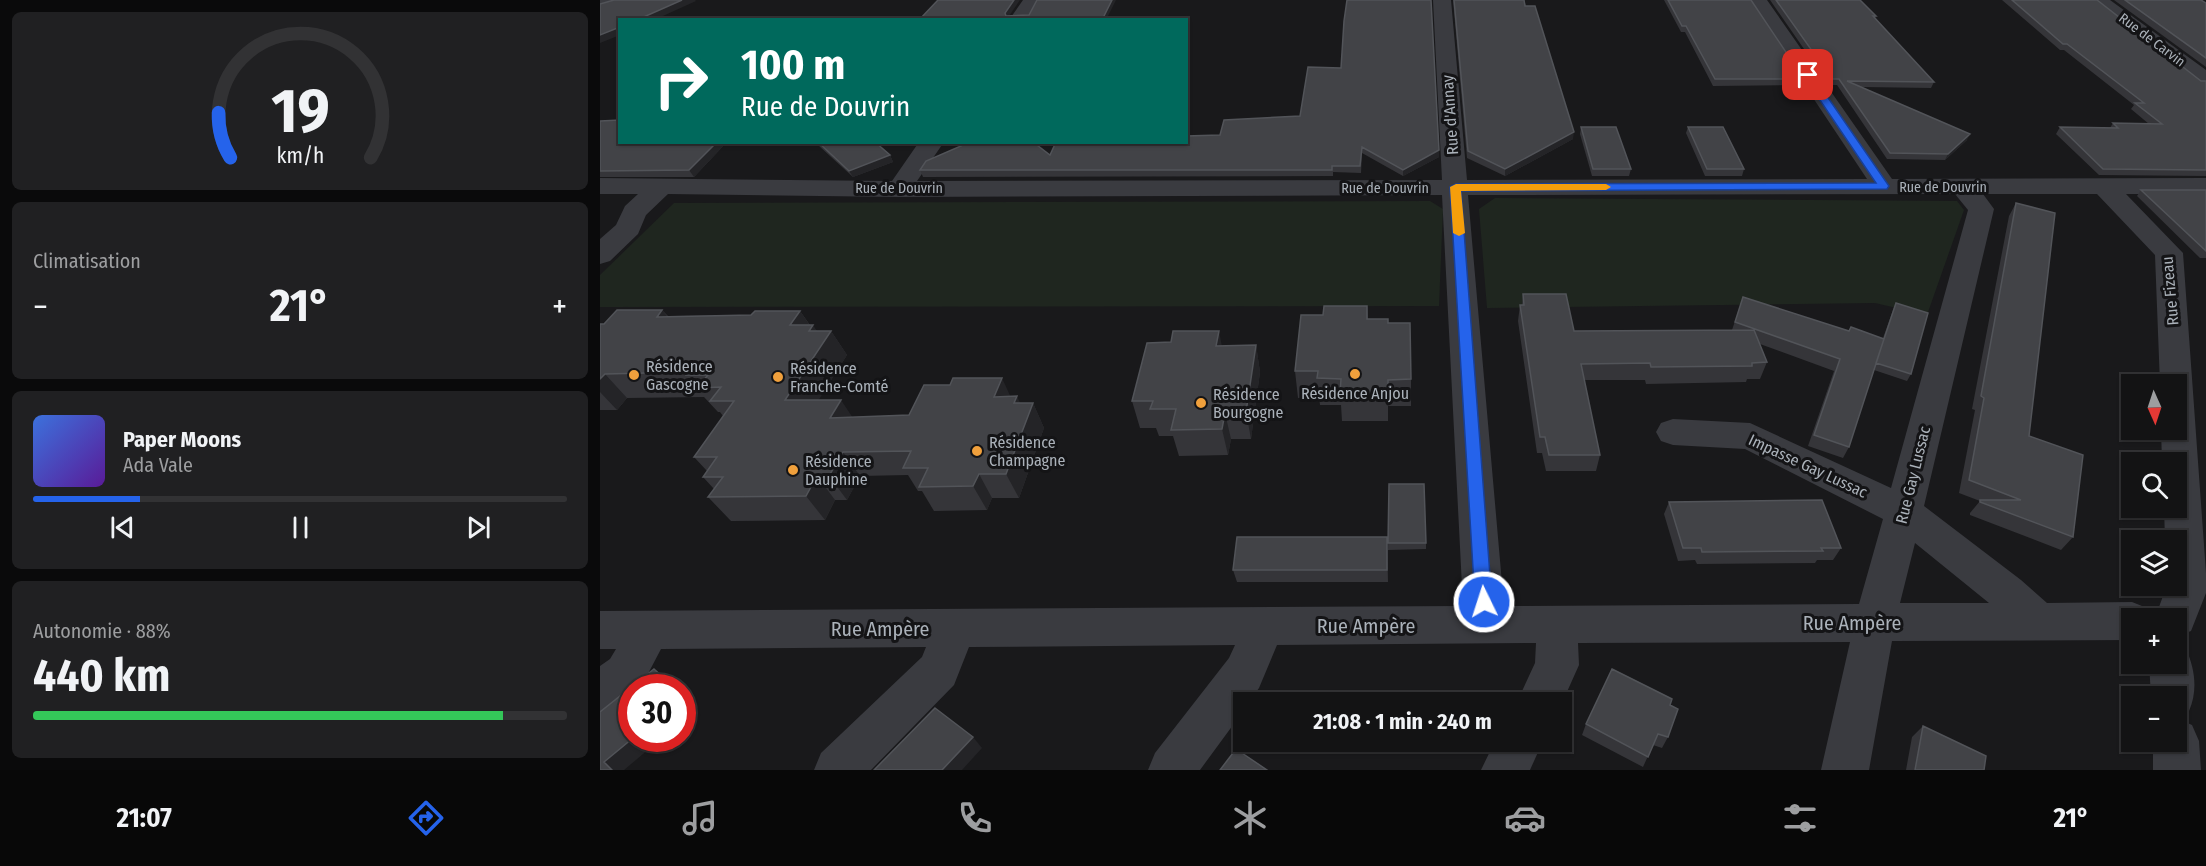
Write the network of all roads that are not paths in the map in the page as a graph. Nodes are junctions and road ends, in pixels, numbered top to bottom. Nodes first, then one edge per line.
1 (610, 0) edge
2 (1032, 0) edge
3 (1442, 0) edge
4 (1757, 0) edge
5 (2098, 0) edge
6 (600, 4) edge
7 (1020, 18) edge
8 (2206, 80) edge
9 (931, 144) edge
10 (600, 186) edge
11 (662, 186) junction
12 (1884, 186) junction
13 (2206, 186) edge
14 (1456, 187) junction
15 (1964, 187) junction
16 (2105, 187) junction
17 (899, 189) junction
18 (634, 212) junction
19 (600, 221) edge
20 (600, 255) edge
21 (2175, 374) edge
22 (1672, 432) dead end
23 (2179, 440) edge
24 (1904, 512) junction
25 (2180, 608) edge
26 (2187, 619) edge
27 (2206, 620) edge
28 (2121, 621) edge
29 (2038, 622) junction
30 (1875, 623) junction
31 (1557, 625) junction
32 (1485, 626) junction
33 (1264, 627) junction
34 (954, 628) junction
35 (600, 630) edge
36 (649, 630) junction
37 (1544, 692) edge
38 (600, 693) edge
39 (1514, 752) edge
40 (2176, 752) edge
41 (838, 770) edge
42 (1172, 770) edge
43 (1505, 770) edge
44 (1845, 770) edge
45 (2177, 770) edge

1 - 6 street
2 - 7 street
3 - 14 street, Rue d'Annay
4 - 12 street
5 - 8 street, Rue de Carvin
9 - 17 street
10 - 11 street, Rue de Douvrin
11 - 17 street, Rue de Douvrin
11 - 18 street
12 - 14 street, Rue de Douvrin
12 - 15 street, Rue de Douvrin
13 - 16 street, Rue de Douvrin
14 - 17 street, Rue de Douvrin
14 - 32 street, Rue d'Annay
15 - 16 street, Rue de Douvrin
15 - 24 street, Rue Gay Lussac
16 - 21 street, Rue Fizeau
18 - 19 street
18 - 20 street
22 - 24 street, Impasse Gay Lussac
23 - 25 street, Rue Fizeau
24 - 29 street, Impasse Gay Lussac
24 - 30 street, Rue Gay Lussac
26 - 27 street
28 - 29 street, Rue Ampère
29 - 30 street, Rue Ampère
30 - 31 street, Rue Ampère
30 - 44 street, Rue Gay Lussac
31 - 32 street, Rue Ampère
31 - 37 street
32 - 33 street, Rue Ampère
33 - 34 street, Rue Ampère
33 - 42 street
34 - 36 street, Rue Ampère
34 - 41 street
35 - 36 street, Rue Ampère
36 - 38 street
39 - 43 street
40 - 45 street

